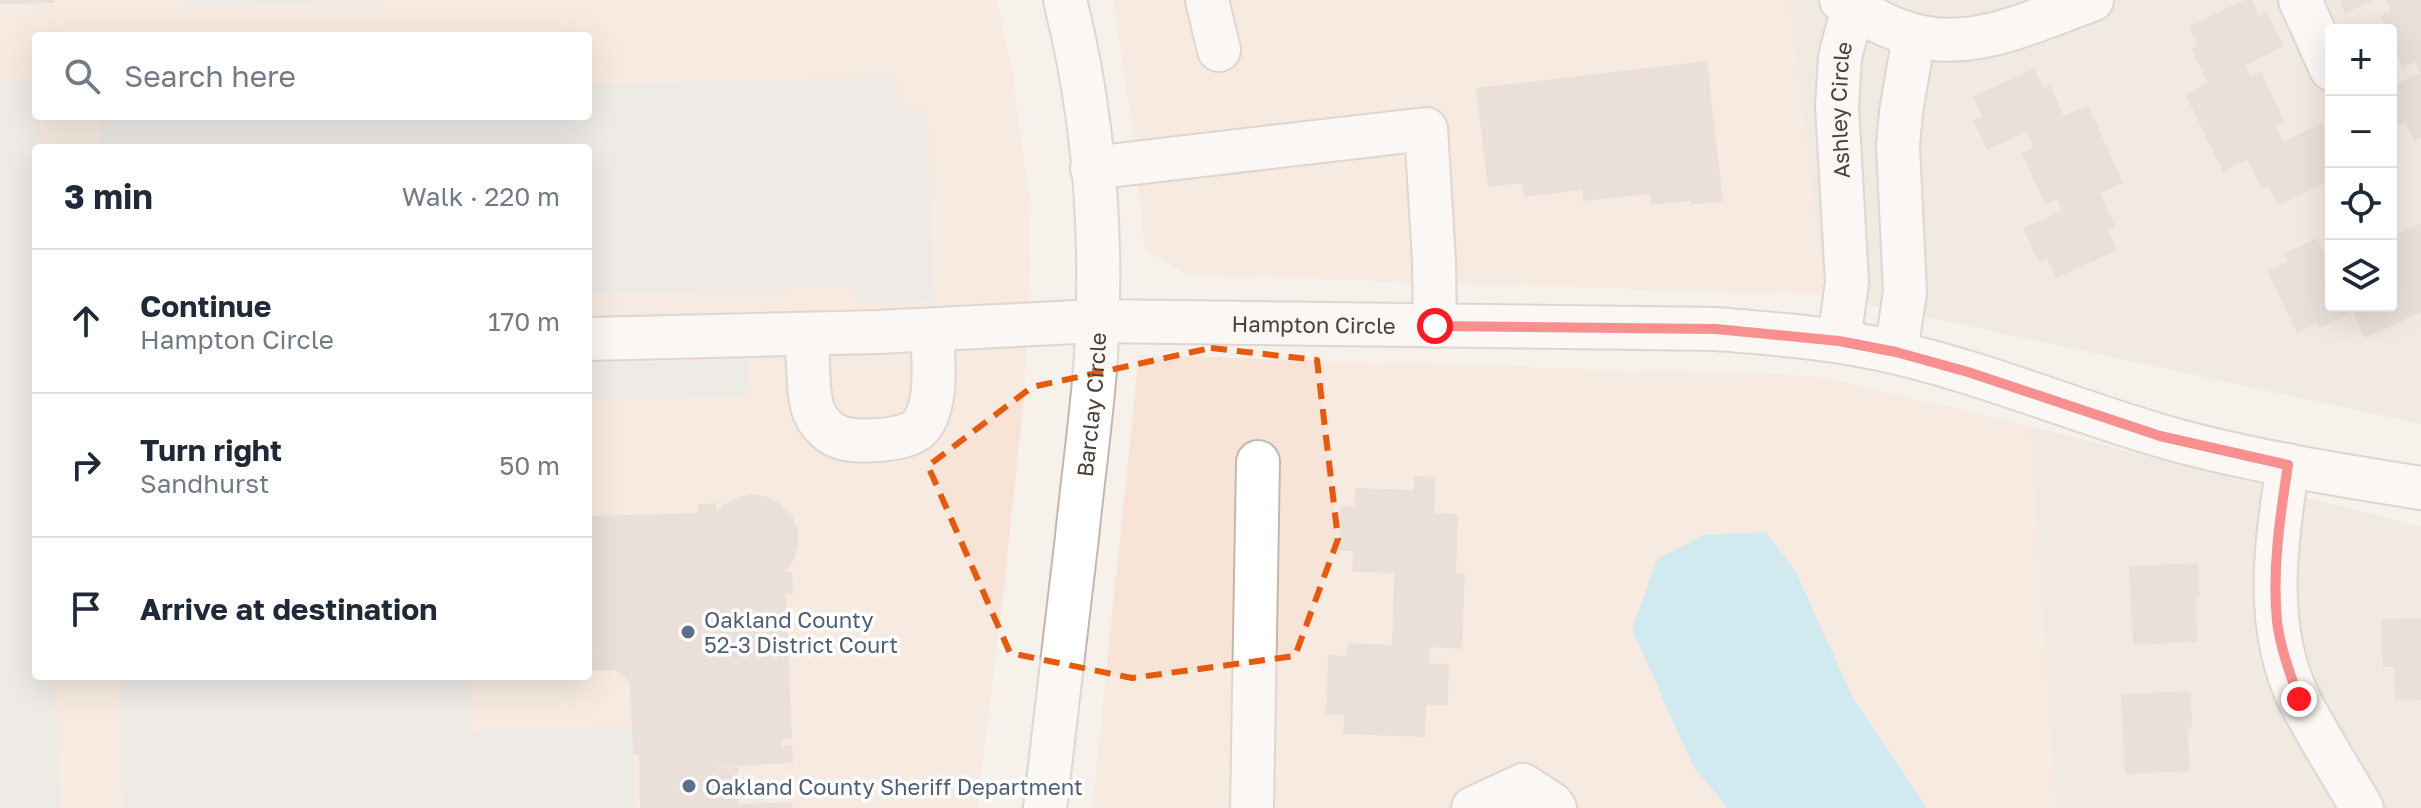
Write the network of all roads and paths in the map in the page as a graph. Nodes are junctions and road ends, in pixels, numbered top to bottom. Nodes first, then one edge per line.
1 (1065, 0) edge
2 (1207, 0) edge
3 (2092, 0) edge
4 (2300, 0) edge
5 (1847, 3) edge
6 (1914, 36) junction
7 (1219, 50) dead end
8 (2325, 56) edge
9 (1092, 168) junction
10 (1903, 213) junction
11 (1844, 216) junction
12 (1097, 321) junction
13 (1435, 326) junction
14 (932, 330) junction
15 (807, 334) junction
16 (592, 339) edge
17 (1839, 341) junction
18 (1896, 352) junction
19 (1258, 462) dead end
20 (2288, 465) junction
21 (2421, 488) edge
22 (1047, 808) edge
23 (1252, 808) edge
24 (1473, 808) edge
25 (1555, 808) edge
26 (2362, 808) edge

1 - 9 street, Barclay Circle
2 - 7 street
3 - 6 street, Ashley Circle
4 - 8 street
5 - 6 street, Ashley Circle
5 - 11 street, Ashley Circle
6 - 10 street
9 - 12 street, Barclay Circle
9 - 13 street
10 - 11 street
10 - 18 street
11 - 17 street, Ashley Circle
12 - 13 street, Hampton Circle
12 - 14 street, Hampton Circle
12 - 22 street, Barclay Circle
13 - 17 street, Hampton Circle
14 - 15 street, Hampton Circle
14 - 15 street
15 - 16 street, Hampton Circle
17 - 18 street, Hampton Circle
18 - 20 street, Hampton Circle
19 - 23 street
20 - 21 street, Hampton Circle
20 - 26 street
24 - 25 street

